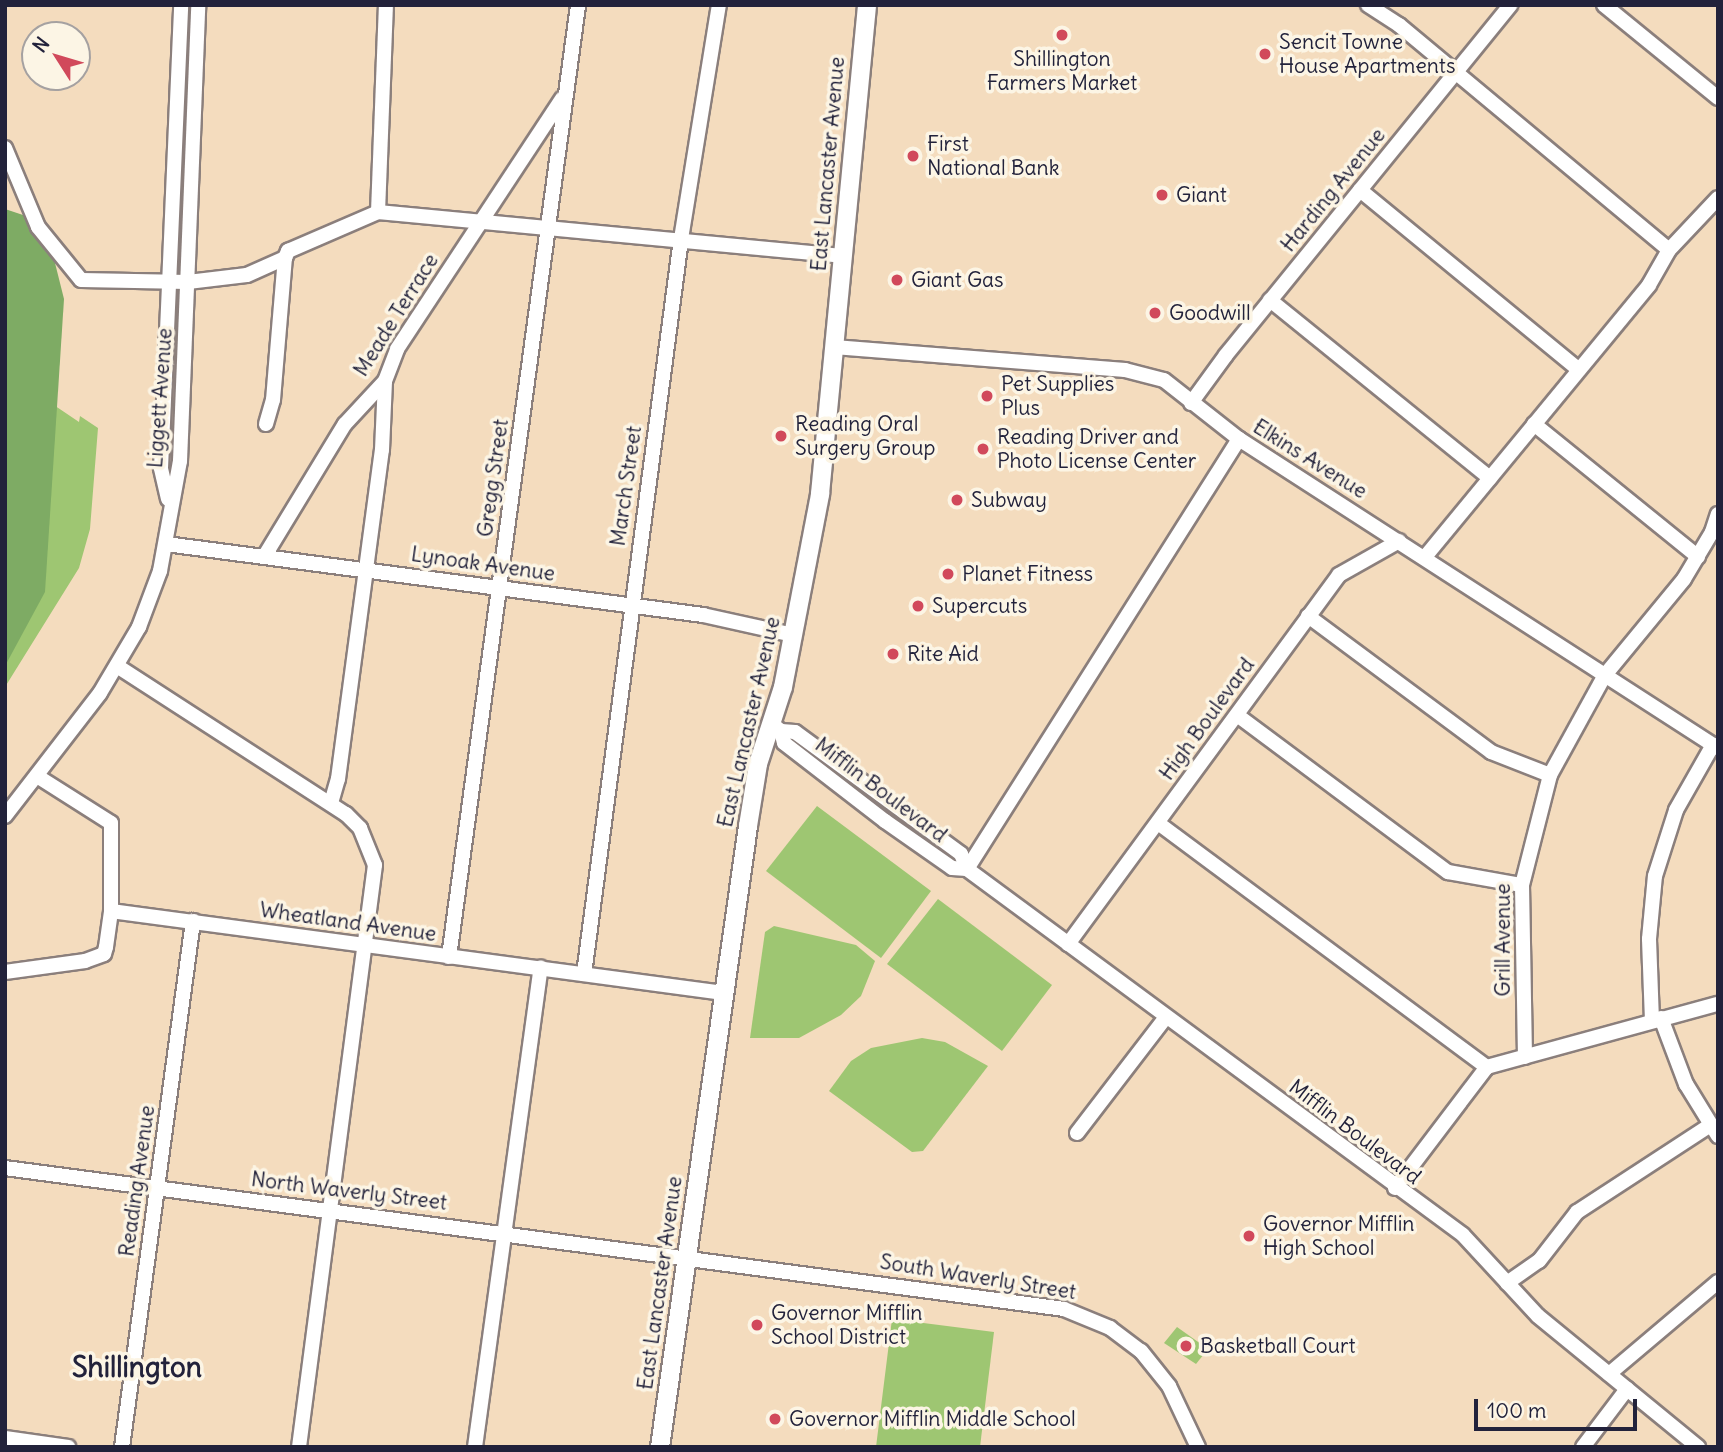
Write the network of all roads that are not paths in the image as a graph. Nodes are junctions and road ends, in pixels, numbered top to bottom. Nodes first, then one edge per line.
1 (181, 5) edge
2 (198, 5) edge
3 (386, 5) edge
4 (578, 5) edge
5 (719, 5) edge
6 (867, 5) edge
7 (1368, 5) edge
8 (1510, 5) edge
9 (1604, 5) edge
10 (1456, 72) junction
11 (565, 94) junction
12 (1718, 98) edge
13 (5, 148) edge
14 (1360, 190) junction
15 (1718, 198) edge
16 (378, 212) junction
17 (480, 221) junction
18 (547, 227) junction
19 (681, 239) junction
20 (1669, 250) junction
21 (842, 256) junction
22 (285, 258) junction
23 (172, 282) junction
24 (188, 282) junction
25 (1270, 300) junction
26 (834, 347) junction
27 (1578, 369) junction
28 (385, 381) junction
29 (1191, 403) junction
30 (1534, 424) junction
31 (266, 425) dead end
32 (1239, 439) junction
33 (1490, 478) junction
34 (169, 504) junction
35 (1718, 514) edge
36 (1399, 541) junction
37 (166, 544) junction
38 (264, 557) junction
39 (1425, 557) junction
40 (1698, 557) junction
41 (366, 570) junction
42 (499, 588) junction
43 (631, 605) junction
44 (1308, 616) junction
45 (793, 635) junction
46 (117, 666) junction
47 (1605, 675) junction
48 (1237, 715) junction
49 (776, 727) junction
50 (1715, 746) edge
51 (1550, 775) junction
52 (37, 776) junction
53 (331, 803) junction
54 (5, 816) edge
55 (1157, 823) junction
56 (967, 869) junction
57 (1522, 885) junction
58 (111, 911) junction
59 (193, 921) junction
60 (1068, 944) junction
61 (366, 945) junction
62 (449, 957) junction
63 (541, 968) junction
64 (5, 972) edge
65 (584, 974) junction
66 (724, 993) junction
67 (1718, 1004) edge
68 (1166, 1017) junction
69 (1656, 1019) junction
70 (1525, 1057) junction
71 (1487, 1067) junction
72 (1713, 1131) edge
73 (1077, 1133) dead end
74 (5, 1168) edge
75 (157, 1188) junction
76 (1395, 1188) junction
77 (332, 1208) junction
78 (504, 1233) junction
79 (687, 1256) junction
80 (1718, 1282) edge
81 (1507, 1283) junction
82 (1609, 1374) junction
83 (1627, 1388) junction
84 (5, 1438) edge
85 (68, 1447) edge
86 (122, 1447) edge
87 (299, 1447) edge
88 (475, 1447) edge
89 (660, 1447) edge
90 (1198, 1447) edge
91 (1583, 1447) edge
92 (1698, 1447) edge

1 - 23 street, Liggett Avenue
2 - 24 street, Liggett Avenue
3 - 16 street
4 - 11 street, Gregg Street
5 - 19 street, March Street
6 - 21 main road, East Lancaster Avenue
7 - 10 street
8 - 10 street, Harding Avenue
9 - 12 street
10 - 14 street, Harding Avenue
10 - 20 street
11 - 17 street, Meade Terrace
11 - 18 street, Gregg Street
13 - 23 street
14 - 25 street, Harding Avenue
14 - 27 street
15 - 20 street
16 - 17 street
16 - 22 street
17 - 18 street
17 - 28 street, Meade Terrace
18 - 19 street
18 - 42 street, Gregg Street
19 - 21 street
19 - 43 street, March Street
20 - 27 street
21 - 26 main road, East Lancaster Avenue
22 - 24 street
22 - 31 street
23 - 24 street
23 - 34 street, Liggett Avenue
24 - 34 street, Liggett Avenue
25 - 29 street, Harding Avenue
25 - 33 street
26 - 29 street, Elkins Avenue
26 - 45 main road, East Lancaster Avenue
27 - 30 street
28 - 38 street, Meade Terrace
28 - 41 street
29 - 32 street, Elkins Avenue
30 - 33 street
30 - 40 street
32 - 36 street, Elkins Avenue
32 - 56 street
33 - 39 street
34 - 37 street
35 - 40 street, Grill Avenue
36 - 39 street, Elkins Avenue
36 - 44 street, High Boulevard
37 - 38 street, Lynoak Avenue
37 - 46 street
38 - 41 street, Lynoak Avenue
39 - 47 street, Elkins Avenue
40 - 47 street, Grill Avenue
41 - 42 street, Lynoak Avenue
41 - 53 street
42 - 43 street, Lynoak Avenue
42 - 62 street, Gregg Street
43 - 45 street, Lynoak Avenue
43 - 65 street, March Street
44 - 48 street, High Boulevard
44 - 51 street
45 - 49 main road, East Lancaster Avenue
46 - 52 street
46 - 53 street
47 - 50 street, Elkins Avenue
47 - 51 street, Grill Avenue
48 - 55 street, High Boulevard
48 - 57 street
49 - 56 street, Mifflin Boulevard
49 - 66 main road, East Lancaster Avenue
50 - 69 street
51 - 57 street, Grill Avenue
52 - 54 street
52 - 58 street
53 - 61 street
55 - 60 street, High Boulevard
55 - 71 street
56 - 60 street, Mifflin Boulevard
57 - 70 street, Grill Avenue
58 - 59 street, Wheatland Avenue
58 - 64 street
59 - 61 street, Wheatland Avenue
59 - 75 street, Reading Avenue
60 - 68 street, Mifflin Boulevard
61 - 62 street, Wheatland Avenue
61 - 77 street
62 - 63 street, Wheatland Avenue
63 - 65 street, Wheatland Avenue
63 - 78 street
65 - 66 street, Wheatland Avenue
66 - 79 main road, East Lancaster Avenue
67 - 69 street
68 - 73 street
68 - 76 street, Mifflin Boulevard
69 - 70 street
69 - 72 street
70 - 71 street
71 - 76 street
72 - 81 street
74 - 75 street, North Waverly Street
75 - 77 street, North Waverly Street
75 - 86 street, Reading Avenue
76 - 81 street, Mifflin Boulevard
77 - 78 street, North Waverly Street
77 - 87 street
78 - 79 street, North Waverly Street
78 - 88 street
79 - 89 main road, East Lancaster Avenue
79 - 90 street, South Waverly Street
80 - 82 street
81 - 82 street, Mifflin Boulevard
82 - 83 street, Mifflin Boulevard
83 - 91 street
83 - 92 street, Mifflin Boulevard
84 - 85 street

